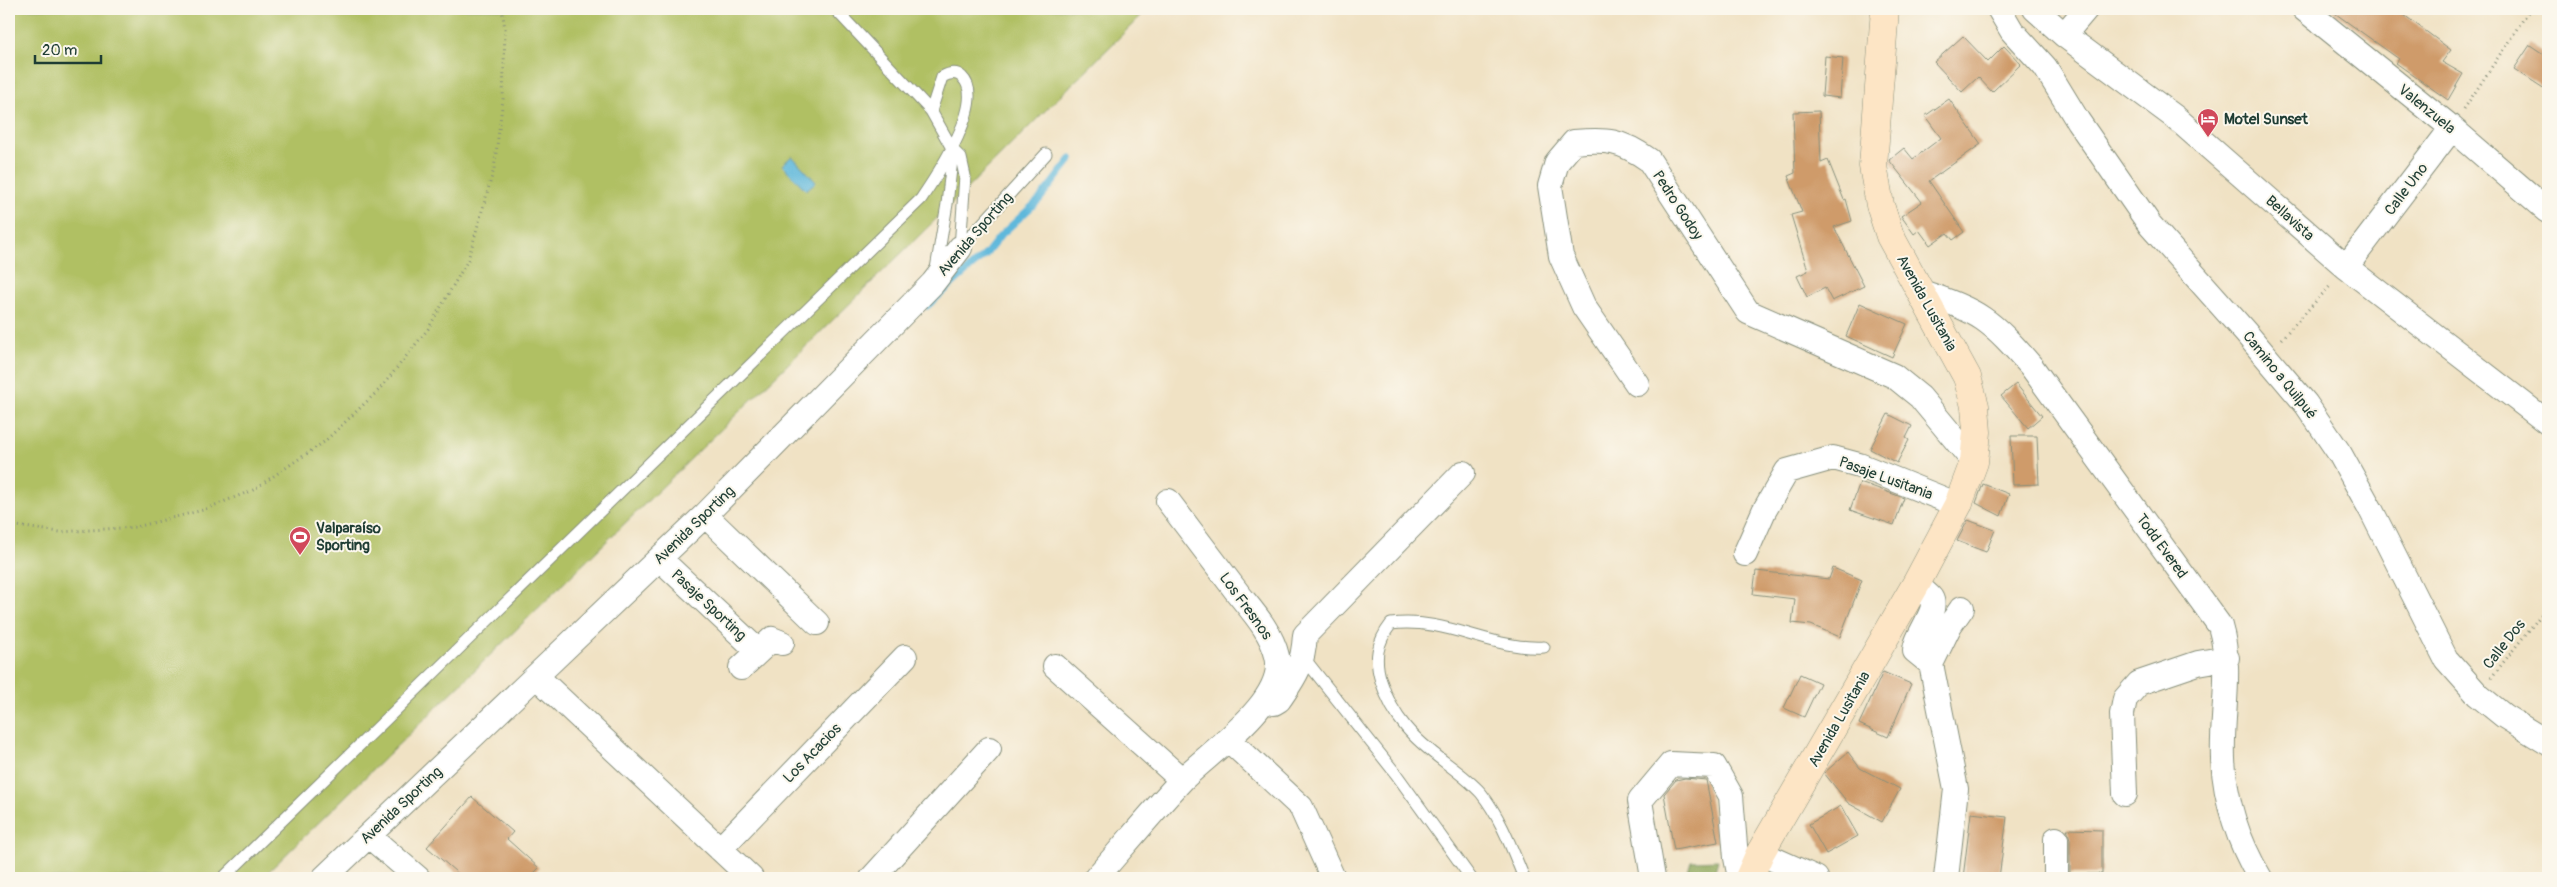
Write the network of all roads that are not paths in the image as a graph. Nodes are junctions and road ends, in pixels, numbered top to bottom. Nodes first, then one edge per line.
1 (836, 9) edge
2 (1885, 9) edge
3 (1999, 9) edge
4 (2035, 9) edge
5 (2086, 9) edge
6 (2304, 9) edge
7 (2064, 35) junction
8 (931, 111) junction
9 (2452, 128) junction
10 (953, 150) junction
11 (1046, 154) dead end
12 (2548, 211) edge
13 (960, 248) junction
14 (2346, 268) junction
15 (933, 283) junction
16 (1921, 292) junction
17 (1637, 384) dead end
18 (2548, 424) edge
19 (1974, 462) junction
20 (1463, 473) dead end
21 (1168, 501) dead end
22 (1958, 505) junction
23 (705, 515) junction
24 (1745, 554) dead end
25 (660, 559) junction
26 (1916, 584) junction
27 (1962, 608) dead end
28 (816, 623) dead end
29 (782, 643) dead end
30 (1544, 647) dead end
31 (758, 651) junction
32 (904, 657) dead end
33 (1304, 658) junction
34 (2226, 658) junction
35 (1931, 664) junction
36 (1055, 666) dead end
37 (741, 668) dead end
38 (537, 677) junction
39 (1246, 723) junction
40 (1230, 740) junction
41 (2548, 743) edge
42 (988, 749) dead end
43 (1182, 780) junction
44 (2125, 794) dead end
45 (369, 836) junction
46 (2056, 839) dead end
47 (720, 849) junction
48 (1760, 853) junction
49 (223, 878) edge
50 (324, 878) edge
51 (418, 878) edge
52 (751, 878) edge
53 (872, 878) edge
54 (1096, 878) edge
55 (1333, 878) edge
56 (1471, 878) edge
57 (1524, 878) edge
58 (1652, 878) edge
59 (1740, 878) edge
60 (1749, 878) edge
61 (1816, 878) edge
62 (1946, 878) edge
63 (2056, 878) edge
64 (2260, 878) edge

1 - 8 lane
2 - 16 street, Avenida Lusitania
3 - 41 street, Camino a Quilpué
4 - 7 street, Bellavista
5 - 7 street
6 - 9 street, Valenzuela
7 - 14 street, Bellavista
8 - 10 lane
8 - 10 lane
9 - 12 street, Valenzuela
9 - 14 street, Calle Uno
10 - 13 lane
10 - 15 lane
10 - 49 lane
11 - 13 lane, Avenida Sporting
13 - 15 street, Avenida Sporting
14 - 18 street, Bellavista
15 - 23 street, Avenida Sporting
16 - 19 street, Avenida Lusitania
16 - 34 street, Todd Evered
17 - 19 street, Pedro Godoy
19 - 22 street, Avenida Lusitania
20 - 33 street
21 - 39 street, Los Fresnos
22 - 24 street, Pasaje Lusitania
22 - 26 street, Avenida Lusitania
23 - 25 street, Avenida Sporting
23 - 28 street
25 - 31 street, Pasaje Sporting
25 - 38 street, Avenida Sporting
26 - 35 street
26 - 48 street, Avenida Lusitania
27 - 35 street
29 - 31 street, Pasaje Sporting
30 - 57 lane
31 - 37 street, Pasaje Sporting
32 - 47 street, Los Acacios
33 - 39 street
33 - 56 lane
34 - 44 street
34 - 64 street, Todd Evered
35 - 62 street
36 - 43 street
38 - 45 street, Avenida Sporting
38 - 47 street
39 - 40 street, Los Fresnos
40 - 43 street, Los Fresnos
40 - 55 street
42 - 53 street
43 - 54 street, Los Fresnos
45 - 50 street, Avenida Sporting
45 - 51 street
46 - 63 street
47 - 52 street
48 - 60 street, Avenida Lusitania
48 - 61 street
58 - 59 street

